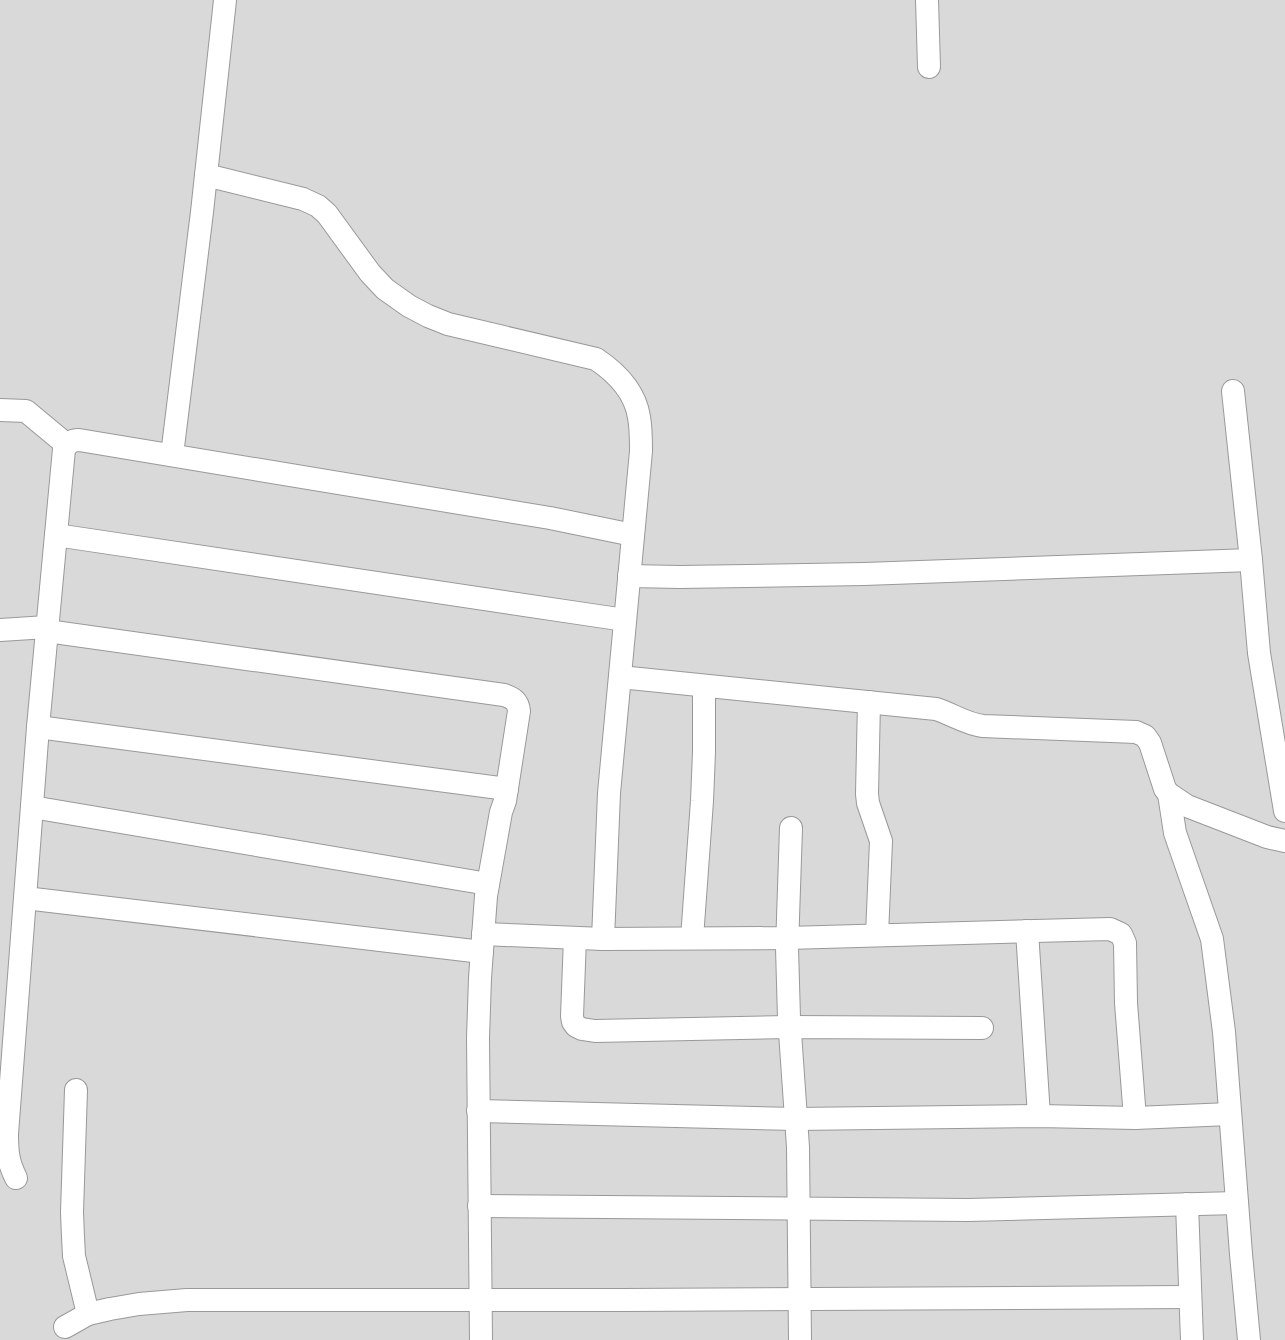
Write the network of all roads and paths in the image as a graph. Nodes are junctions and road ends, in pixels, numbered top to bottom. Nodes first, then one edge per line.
1 (225, 0) edge
2 (928, 0) edge
3 (929, 67) dead end
4 (206, 175) junction
5 (1232, 392) dead end
6 (0, 410) edge
7 (66, 445) junction
8 (172, 455) junction
9 (56, 535) junction
10 (633, 535) junction
11 (1251, 560) junction
12 (630, 576) junction
13 (625, 620) junction
14 (47, 629) junction
15 (0, 630) edge
16 (620, 677) junction
17 (704, 686) junction
18 (869, 702) junction
19 (38, 727) junction
20 (507, 789) junction
21 (1169, 794) junction
22 (32, 807) junction
23 (1285, 812) edge
24 (791, 828) dead end
25 (1285, 841) edge
26 (488, 884) junction
27 (25, 898) junction
28 (1027, 931) junction
29 (877, 936) junction
30 (575, 938) junction
31 (692, 938) junction
32 (787, 938) junction
33 (603, 939) junction
34 (482, 943) junction
35 (790, 1027) junction
36 (982, 1028) dead end
37 (76, 1090) dead end
38 (478, 1111) junction
39 (1230, 1114) junction
40 (1039, 1116) junction
41 (1135, 1118) junction
42 (796, 1119) junction
43 (16, 1178) dead end
44 (1237, 1203) junction
45 (1186, 1204) junction
46 (480, 1206) junction
47 (799, 1209) junction
48 (1190, 1297) junction
49 (799, 1299) junction
50 (480, 1300) junction
51 (88, 1314) junction
52 (65, 1326) dead end
53 (481, 1340) edge
54 (800, 1340) edge
55 (1192, 1340) edge
56 (1249, 1340) edge

1 - 4 street
2 - 3 street
4 - 8 street
4 - 10 street
5 - 11 street
6 - 7 street
7 - 8 street
7 - 9 street
8 - 10 street
9 - 13 street
9 - 14 street
10 - 12 street
11 - 12 street
11 - 23 street
12 - 13 street
13 - 16 street
14 - 15 street
14 - 19 street
14 - 20 street
16 - 17 street
16 - 33 street
17 - 18 street
17 - 31 street
18 - 21 street
18 - 29 street
19 - 20 street
19 - 22 street
20 - 26 street
21 - 25 street
21 - 39 street
22 - 26 street
22 - 27 street
24 - 32 street
26 - 34 street
27 - 34 street
27 - 43 street
28 - 29 street
28 - 40 street
28 - 41 street
29 - 32 street
30 - 33 street
30 - 34 street
30 - 35 street
31 - 32 street
31 - 33 street
32 - 35 street
34 - 38 street
35 - 36 street
35 - 42 street
37 - 51 street
38 - 42 street
38 - 46 street
39 - 41 street
39 - 44 street
40 - 41 street
40 - 42 street
42 - 47 street
44 - 45 street
44 - 56 street
45 - 47 street
45 - 48 street
46 - 47 street
46 - 50 street
47 - 49 street
48 - 49 street
48 - 55 street
49 - 50 street
49 - 54 street
50 - 51 street
50 - 53 street
51 - 52 street

